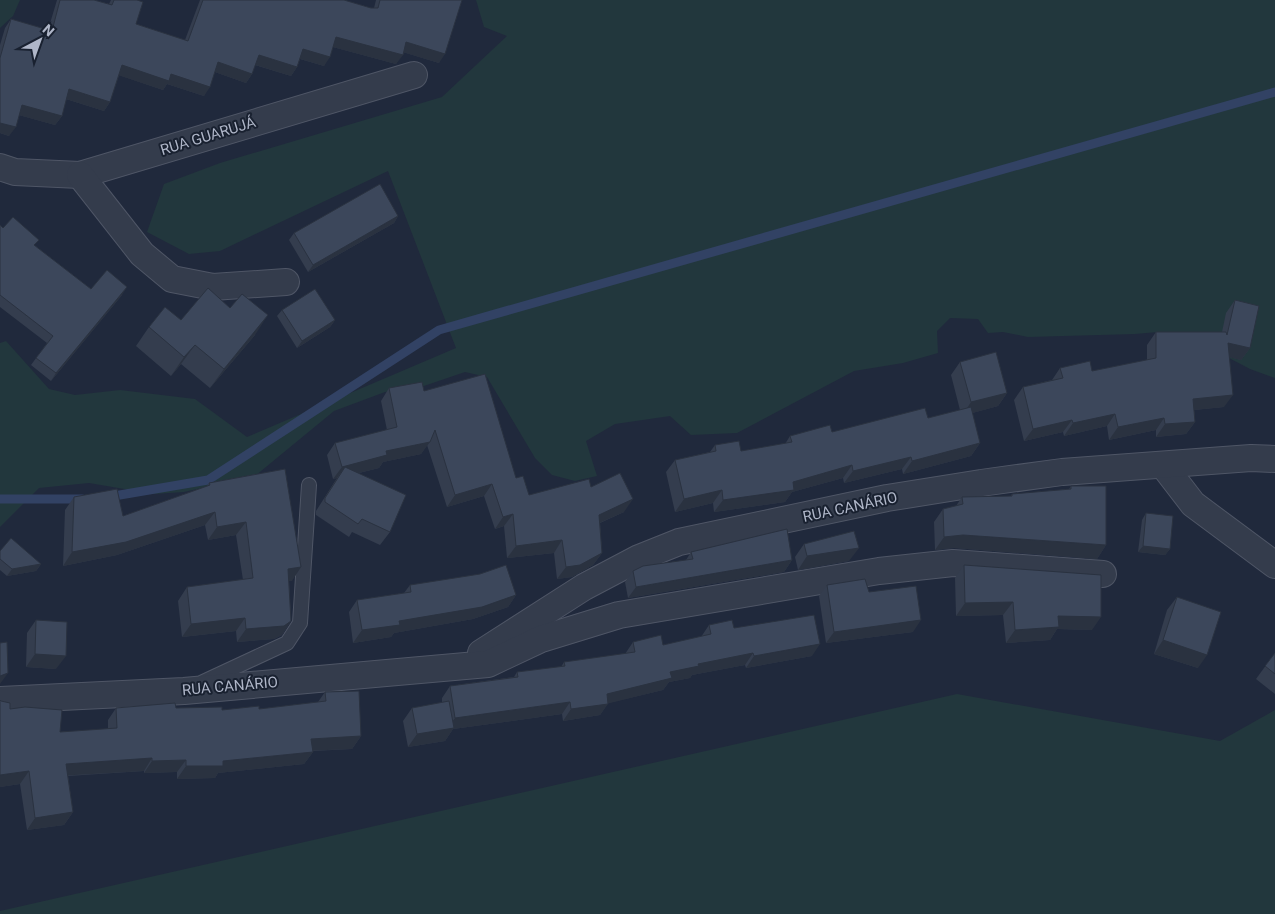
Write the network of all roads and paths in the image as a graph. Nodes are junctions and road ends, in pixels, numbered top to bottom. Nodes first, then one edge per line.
1 (414, 75) dead end
2 (0, 167) edge
3 (80, 175) junction
4 (286, 282) dead end
5 (1275, 459) edge
6 (1163, 465) junction
7 (309, 485) dead end
8 (1275, 564) edge
9 (1103, 574) edge
10 (460, 667) junction
11 (184, 691) junction
12 (0, 700) edge

1 - 3 street, RUA GUARUJÁ
2 - 3 street, RUA GUARUJÁ
3 - 4 street
5 - 6 street, RUA CANÁRIO
6 - 8 street
6 - 10 street, RUA CANÁRIO
7 - 11 lane
9 - 10 street, RUA CANÁRIO
10 - 11 street, RUA CANÁRIO
11 - 12 street, RUA CANÁRIO

